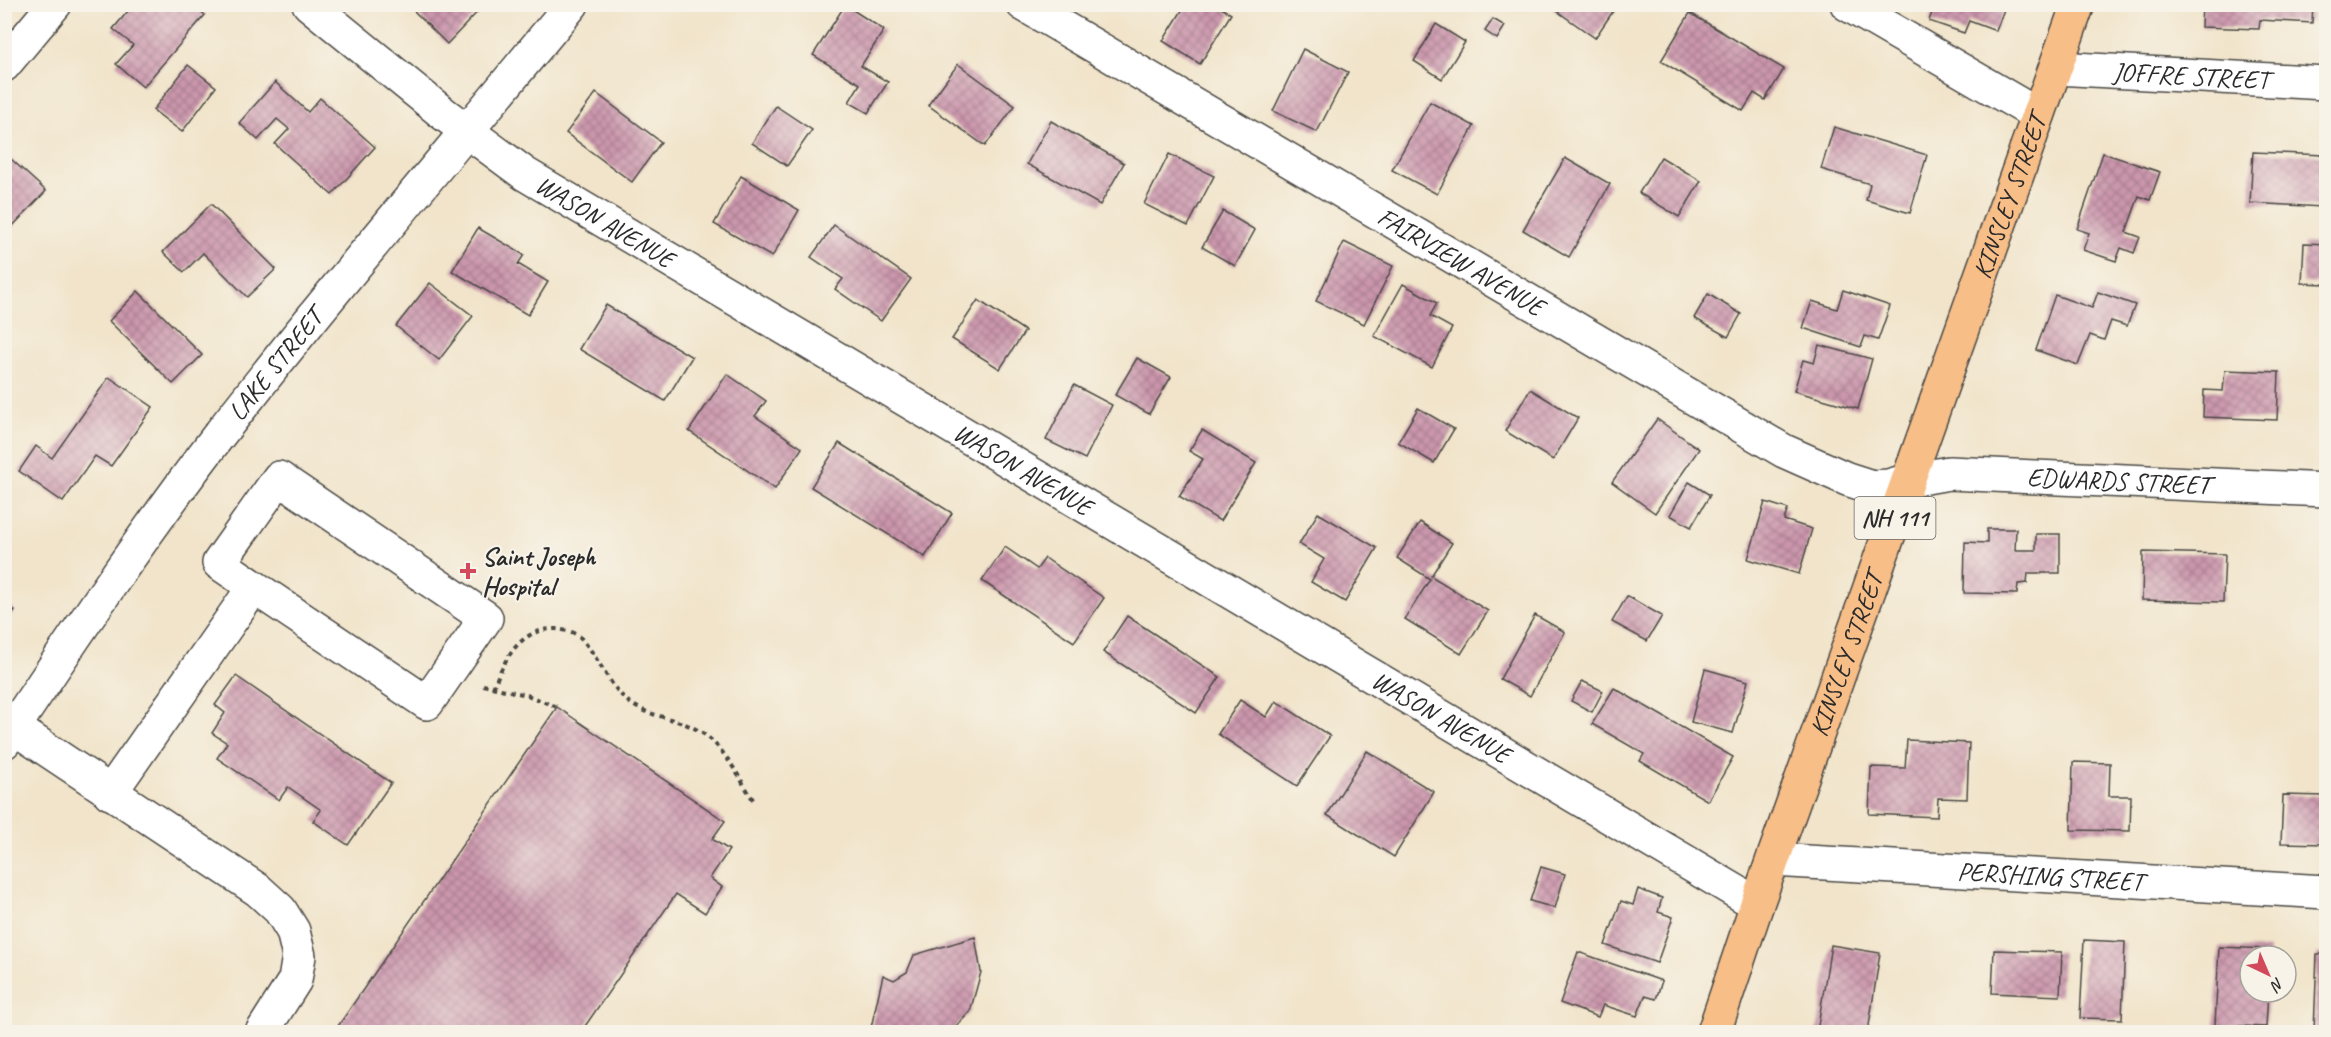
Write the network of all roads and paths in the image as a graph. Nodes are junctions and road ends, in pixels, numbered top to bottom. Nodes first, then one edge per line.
1 (55, 4) edge
2 (309, 4) edge
3 (572, 4) edge
4 (1023, 4) edge
5 (1847, 4) edge
6 (2078, 4) edge
7 (4, 65) edge
8 (2056, 68) junction
9 (2326, 83) edge
10 (2038, 115) junction
11 (467, 132) junction
12 (1909, 480) junction
13 (2326, 490) edge
14 (254, 587) junction
15 (452, 667) junction
16 (493, 688) junction
17 (557, 707) dead end
18 (8, 730) edge
19 (110, 793) junction
20 (754, 801) dead end
21 (1773, 860) junction
22 (2326, 892) edge
23 (1757, 904) junction
24 (262, 1032) edge
25 (1714, 1032) edge

1 - 7 street
2 - 11 street, WASON AVENUE
3 - 11 street, LAKE STREET
4 - 12 street, FAIRVIEW AVENUE
5 - 10 street
6 - 8 main road, KINSLEY STREET / NH 111
8 - 9 street, JOFFRE STREET
8 - 10 main road, KINSLEY STREET / NH 111
10 - 12 main road, KINSLEY STREET / NH 111
11 - 18 street, LAKE STREET
11 - 23 street, WASON AVENUE
12 - 13 street, EDWARDS STREET
12 - 21 main road, KINSLEY STREET / NH 111
14 - 15 street
14 - 15 street
14 - 19 street
15 - 16 path
16 - 17 path
16 - 20 path
18 - 19 street
19 - 24 street
21 - 22 street, PERSHING STREET
21 - 23 main road, KINSLEY STREET / NH 111
23 - 25 main road, KINSLEY STREET / NH 111

